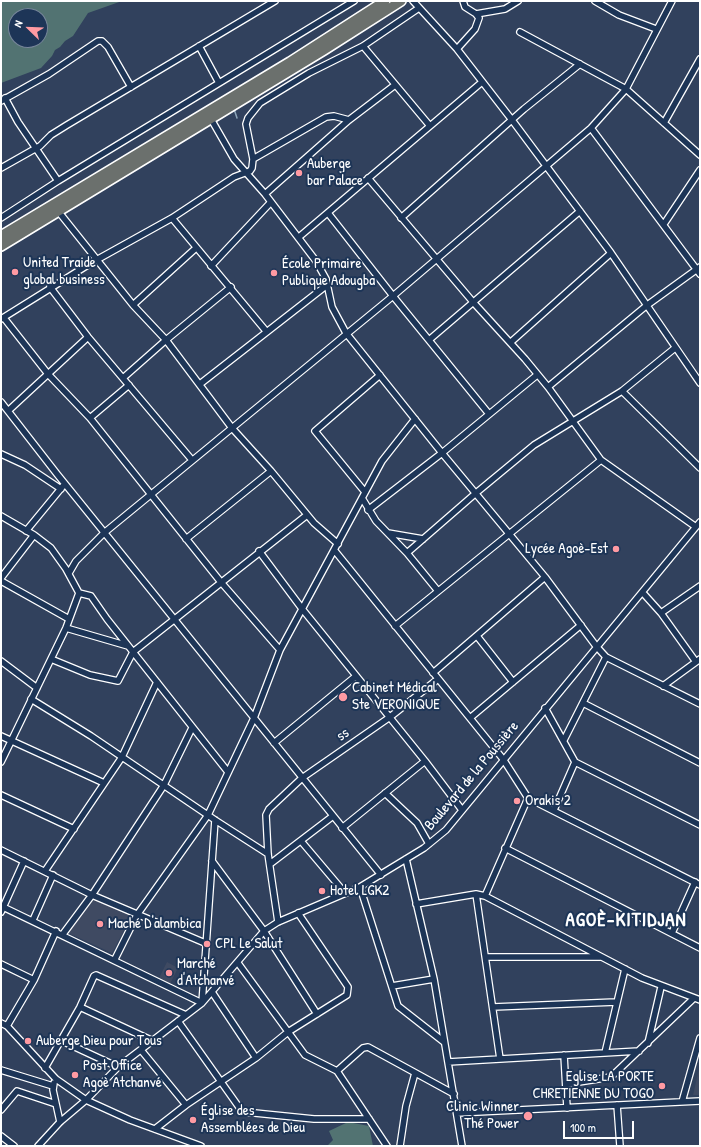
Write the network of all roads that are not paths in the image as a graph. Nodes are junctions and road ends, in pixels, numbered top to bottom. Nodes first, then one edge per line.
1 (275, 1) edge
2 (354, 1) edge
3 (385, 1) edge
4 (401, 1) edge
5 (413, 1) edge
6 (463, 1) edge
7 (518, 1) edge
8 (595, 1) edge
9 (672, 1) edge
10 (419, 8) junction
11 (476, 14) junction
12 (656, 29) junction
13 (520, 32) dead end
14 (199, 46) junction
15 (363, 46) junction
16 (457, 50) junction
17 (700, 59) edge
18 (580, 64) junction
19 (482, 82) junction
20 (219, 83) junction
21 (394, 86) junction
22 (130, 87) junction
23 (626, 89) junction
24 (3, 99) edge
25 (211, 119) junction
26 (350, 120) junction
27 (512, 120) junction
28 (664, 123) junction
29 (430, 126) junction
30 (591, 128) junction
31 (37, 148) junction
32 (700, 155) edge
33 (252, 159) junction
34 (546, 167) junction
35 (1, 168) edge
36 (700, 170) edge
37 (247, 173) junction
38 (368, 178) junction
39 (58, 180) junction
40 (265, 194) junction
41 (271, 202) junction
42 (58, 211) junction
43 (580, 211) junction
44 (328, 213) junction
45 (1, 218) edge
46 (172, 218) junction
47 (401, 218) junction
48 (664, 224) junction
49 (1, 236) edge
50 (299, 237) junction
51 (1, 246) edge
52 (196, 248) junction
53 (611, 253) junction
54 (437, 259) junction
55 (96, 260) junction
56 (211, 266) junction
57 (699, 270) edge
58 (327, 285) junction
59 (50, 287) junction
60 (231, 288) junction
61 (393, 296) junction
62 (473, 302) junction
63 (133, 305) junction
64 (646, 306) junction
65 (2, 318) edge
66 (266, 331) junction
67 (346, 333) junction
68 (88, 337) junction
69 (166, 340) junction
70 (428, 340) junction
71 (511, 342) junction
72 (675, 348) junction
73 (48, 374) junction
74 (380, 375) junction
75 (538, 375) junction
76 (123, 378) junction
77 (700, 383) edge
78 (200, 384) junction
79 (129, 385) junction
80 (548, 387) junction
81 (622, 391) junction
82 (1, 402) edge
83 (8, 411) junction
84 (489, 414) junction
85 (90, 418) junction
86 (415, 419) junction
87 (574, 422) junction
88 (232, 428) junction
89 (442, 453) junction
90 (1, 454) edge
91 (192, 460) junction
92 (601, 460) junction
93 (700, 468) edge
94 (271, 471) junction
95 (63, 487) junction
96 (365, 492) junction
97 (476, 493) junction
98 (150, 494) junction
99 (362, 498) junction
100 (368, 510) junction
101 (307, 514) junction
102 (1, 516) edge
103 (698, 525) edge
104 (26, 531) junction
105 (386, 532) junction
106 (104, 533) junction
107 (510, 533) junction
108 (34, 535) junction
109 (186, 539) junction
110 (423, 539) junction
111 (338, 544) junction
112 (335, 551) junction
113 (259, 552) junction
114 (407, 553) junction
115 (69, 573) junction
116 (545, 577) junction
117 (1, 581) edge
118 (220, 581) junction
119 (700, 586) edge
120 (438, 591) junction
121 (79, 593) junction
122 (643, 593) junction
123 (303, 610) junction
124 (661, 613) junction
125 (69, 619) junction
126 (174, 619) junction
127 (581, 625) junction
128 (395, 626) junction
129 (66, 628) junction
130 (477, 636) junction
131 (128, 646) junction
132 (596, 646) junction
133 (280, 650) junction
134 (133, 652) junction
135 (606, 656) junction
136 (51, 659) junction
137 (698, 660) edge
138 (1, 661) edge
139 (433, 673) junction
140 (356, 676) junction
141 (438, 679) junction
142 (157, 682) junction
143 (513, 682) junction
144 (664, 686) junction
145 (37, 688) junction
146 (31, 698) junction
147 (583, 703) junction
148 (700, 704) edge
149 (545, 708) junction
150 (390, 717) junction
151 (254, 718) junction
152 (470, 718) junction
153 (192, 728) junction
154 (1, 736) edge
155 (11, 740) junction
156 (564, 740) junction
157 (274, 743) junction
158 (122, 757) junction
159 (503, 759) junction
160 (425, 761) junction
161 (1, 762) edge
162 (575, 762) junction
163 (700, 763) edge
164 (228, 772) junction
165 (302, 778) junction
166 (104, 783) junction
167 (164, 785) junction
168 (386, 793) junction
169 (1, 795) edge
170 (528, 798) junction
171 (462, 810) junction
172 (554, 810) junction
173 (208, 815) junction
174 (333, 816) junction
175 (215, 820) junction
176 (700, 825) edge
177 (342, 828) junction
178 (74, 829) junction
179 (301, 841) junction
180 (429, 844) junction
181 (505, 848) junction
182 (1, 850) edge
183 (268, 854) junction
184 (406, 859) junction
185 (24, 861) junction
186 (212, 861) junction
187 (270, 864) junction
188 (45, 871) junction
189 (53, 875) junction
190 (380, 875) junction
191 (698, 884) edge
192 (360, 887) junction
193 (345, 893) junction
194 (476, 894) junction
195 (92, 895) junction
196 (485, 896) junction
197 (416, 904) junction
198 (2, 908) edge
199 (298, 913) junction
200 (137, 915) junction
201 (33, 920) junction
202 (278, 922) junction
203 (56, 931) junction
204 (264, 931) junction
205 (672, 933) junction
206 (63, 934) junction
207 (206, 943) junction
208 (700, 948) edge
209 (486, 957) junction
210 (602, 957) junction
211 (114, 959) junction
212 (238, 963) junction
213 (1, 964) edge
214 (625, 969) junction
215 (434, 979) junction
216 (34, 980) junction
217 (392, 986) junction
218 (661, 987) junction
219 (212, 992) junction
220 (693, 998) junction
221 (700, 1000) edge
222 (616, 1002) junction
223 (202, 1003) junction
224 (80, 1007) junction
225 (493, 1007) junction
226 (317, 1014) junction
227 (186, 1015) junction
228 (178, 1022) junction
229 (1, 1023) edge
230 (8, 1026) junction
231 (288, 1032) junction
232 (700, 1038) edge
233 (60, 1040) junction
234 (153, 1041) junction
235 (444, 1042) junction
236 (648, 1044) junction
237 (142, 1050) junction
238 (639, 1051) junction
239 (605, 1053) junction
240 (564, 1055) junction
241 (256, 1058) junction
242 (500, 1059) junction
243 (448, 1062) junction
244 (118, 1067) junction
245 (45, 1068) junction
246 (1, 1070) edge
247 (337, 1070) junction
248 (415, 1073) junction
249 (56, 1079) junction
250 (222, 1082) junction
251 (566, 1084) junction
252 (53, 1086) junction
253 (454, 1094) junction
254 (86, 1100) junction
255 (700, 1101) edge
256 (682, 1102) junction
257 (56, 1104) junction
258 (186, 1105) junction
259 (617, 1105) junction
260 (567, 1108) junction
261 (1, 1110) edge
262 (457, 1113) junction
263 (369, 1119) junction
264 (60, 1122) junction
265 (155, 1129) junction
266 (1, 1136) edge
267 (14, 1146) edge
268 (38, 1146) edge
269 (201, 1146) edge
270 (387, 1146) edge
271 (400, 1146) edge
272 (462, 1146) edge
273 (620, 1146) edge

1 - 14 street
2 - 20 street
3 - 49 main road
4 - 25 main road
5 - 10 street
6 - 11 street
7 - 11 street
8 - 12 street
9 - 12 street
10 - 15 street
10 - 16 street
11 - 16 street
12 - 23 street
13 - 18 street
14 - 20 street
14 - 22 street
15 - 21 street
15 - 33 street
16 - 19 street
17 - 28 street
18 - 23 street
18 - 27 street
19 - 27 street
19 - 29 street
20 - 39 street
21 - 26 street
21 - 29 street
22 - 24 street
22 - 31 street
23 - 28 street
23 - 30 street
24 - 31 street
25 - 37 street
25 - 42 main road
26 - 33 street
26 - 40 street
27 - 34 street
27 - 47 street
28 - 32 street
29 - 38 street
30 - 34 street
30 - 48 street
31 - 35 street
31 - 39 street
33 - 37 street
34 - 43 street
34 - 54 street
36 - 48 street
37 - 40 street
37 - 46 street
38 - 44 street
38 - 47 street
39 - 45 street
40 - 41 street
41 - 50 street
41 - 56 street
42 - 51 main road
42 - 55 street
43 - 53 street
43 - 62 street
44 - 50 street
44 - 61 street
46 - 52 street
46 - 55 street
47 - 54 street
48 - 57 street
50 - 58 street
52 - 56 street
52 - 63 street
53 - 64 street
53 - 71 street
54 - 61 street
54 - 62 street
55 - 59 street
55 - 63 street
56 - 60 street
57 - 64 street
58 - 66 street
58 - 67 street
59 - 65 street
59 - 68 street
60 - 66 street
60 - 69 street
61 - 67 street
61 - 70 street
62 - 70 street
62 - 71 street
63 - 69 street
64 - 72 street
64 - 80 street
65 - 73 street
66 - 78 street
67 - 74 street
67 - 88 street
68 - 73 street
68 - 76 street
69 - 76 street
69 - 78 street
70 - 84 street
71 - 75 street
72 - 77 street
72 - 81 street
73 - 83 street
73 - 85 street
74 - 86 street
74 - 96 street
75 - 80 street
75 - 84 street
76 - 79 street
78 - 88 street
79 - 85 street
79 - 91 street
80 - 87 street
81 - 87 street
81 - 93 street
82 - 83 street
83 - 95 street
84 - 89 street
85 - 98 street
86 - 89 street
86 - 96 street
87 - 92 street
87 - 97 street
88 - 91 street
88 - 94 street
89 - 97 street
89 - 100 street
90 - 95 street
91 - 98 street
92 - 103 street
92 - 107 street
94 - 101 street
94 - 109 street
95 - 104 street
95 - 106 street
96 - 99 street
97 - 107 street
97 - 110 street
98 - 106 street
98 - 109 street
99 - 100 street
99 - 111 street
100 - 105 street
101 - 111 street
101 - 113 street
102 - 104 street
103 - 122 street, Boulevard de la Poussière
104 - 108 street
105 - 110 street
105 - 114 street
106 - 115 street
106 - 126 street
107 - 116 street
107 - 120 street
108 - 115 street
108 - 117 street
109 - 118 street
110 - 114 street
111 - 112 street
112 - 123 street
112 - 128 street
113 - 118 street
113 - 123 street
114 - 120 street
115 - 121 street
116 - 127 street
116 - 130 street
117 - 125 street
118 - 126 street
118 - 133 street
119 - 124 street
120 - 128 street
121 - 125 street
121 - 131 street
122 - 124 street
122 - 132 street, Boulevard de la Poussière
123 - 133 street
123 - 140 street
124 - 137 street
125 - 129 street
126 - 134 street
126 - 151 street
127 - 132 street
127 - 143 street
128 - 139 street
129 - 131 street
129 - 136 street
130 - 139 street
130 - 143 street
131 - 134 street
132 - 135 street
132 - 149 street, Boulevard de la Poussière
133 - 151 street
134 - 136 street
134 - 142 street
135 - 144 street
135 - 147 street
136 - 145 street
137 - 144 street
138 - 145 street
139 - 141 street
140 - 150 street
140 - 157 street
141 - 150 street, ss
141 - 152 street
142 - 153 street
142 - 158 street
143 - 152 street
144 - 148 street
145 - 146 street
146 - 155 street
146 - 158 street
147 - 156 street
147 - 163 street
149 - 156 street
149 - 159 street, Boulevard de la Poussière
150 - 160 street
150 - 165 street, ss
151 - 157 street
151 - 164 street
152 - 159 street
153 - 164 street
153 - 167 street
154 - 155 street
155 - 161 street
155 - 166 street
156 - 162 street
157 - 165 street
158 - 166 street
158 - 167 street
159 - 170 street
159 - 171 street, Boulevard de la Poussière
160 - 168 street
160 - 171 street
162 - 172 street
162 - 176 street
164 - 173 street
165 - 174 street
165 - 183 street, ss
166 - 178 street
167 - 173 street
167 - 195 street
168 - 177 street
168 - 180 street
169 - 178 street
170 - 172 street
170 - 181 street
171 - 180 street, Boulevard de la Poussière
172 - 191 street
173 - 175 street
173 - 200 street
174 - 177 street
174 - 179 street
175 - 183 street
175 - 186 street
177 - 190 street
178 - 188 street
179 - 187 street
179 - 193 street
180 - 184 street, Boulevard de la Poussière
181 - 196 street
181 - 205 street
182 - 185 street
183 - 187 street
184 - 190 street, Boulevard de la Poussière
184 - 197 street
185 - 188 street
185 - 198 street
186 - 204 street
186 - 207 street
187 - 202 street
188 - 189 street
189 - 195 street
189 - 201 street
190 - 192 street, Boulevard de la Poussière
191 - 205 street
192 - 193 street, Boulevard de la Poussière
192 - 217 street
193 - 199 street, Boulevard de la Poussière
194 - 196 street
194 - 197 street
194 - 209 street
195 - 200 street
195 - 206 street
196 - 210 street
197 - 215 street
198 - 201 street
199 - 202 street, Boulevard de la Poussière
199 - 226 street
200 - 207 street
200 - 211 street
201 - 203 street
202 - 204 street, Boulevard de la Poussière
203 - 206 street
203 - 216 street
204 - 212 street, Boulevard de la Poussière
204 - 226 street
205 - 208 street
206 - 211 street
207 - 223 street
209 - 210 street
209 - 225 street
210 - 214 street
211 - 223 street
212 - 219 street, Boulevard de la Poussière
212 - 231 street
213 - 216 street
214 - 218 street
214 - 222 street
215 - 217 street
215 - 235 street
216 - 230 street
217 - 235 street
218 - 220 street
218 - 236 street
219 - 223 street, Boulevard de la Poussière
219 - 241 street
220 - 221 street
220 - 236 street
222 - 225 street
222 - 239 street
223 - 227 street, Boulevard de la Poussière
224 - 227 street
224 - 233 street
224 - 234 street
225 - 242 street
226 - 231 street
227 - 228 street, Boulevard de la Poussière
228 - 234 street, Boulevard de la Poussière
228 - 250 street
229 - 230 street
230 - 245 street
231 - 241 street
231 - 247 street
232 - 256 street
233 - 244 street
233 - 245 street
234 - 237 street, Boulevard de la Poussière
235 - 243 street
236 - 238 street
237 - 244 street, Boulevard de la Poussière
237 - 258 street
238 - 239 street
238 - 251 street
239 - 240 street
240 - 242 street
240 - 251 street
241 - 250 street
242 - 243 street
243 - 253 street
244 - 254 street, Boulevard de la Poussière
245 - 249 street
246 - 252 street
247 - 248 street
247 - 263 street
248 - 253 street
248 - 271 street
249 - 252 street
249 - 254 street
250 - 258 street
250 - 263 street
251 - 260 street
252 - 257 street
253 - 262 street
254 - 264 street, Boulevard de la Poussière
254 - 265 street
255 - 256 street
256 - 259 street
257 - 261 street
257 - 264 street
258 - 265 street
259 - 260 street
259 - 273 street
260 - 262 street
262 - 272 street
263 - 270 street
264 - 268 street, Boulevard de la Poussière
265 - 269 street
266 - 267 street

